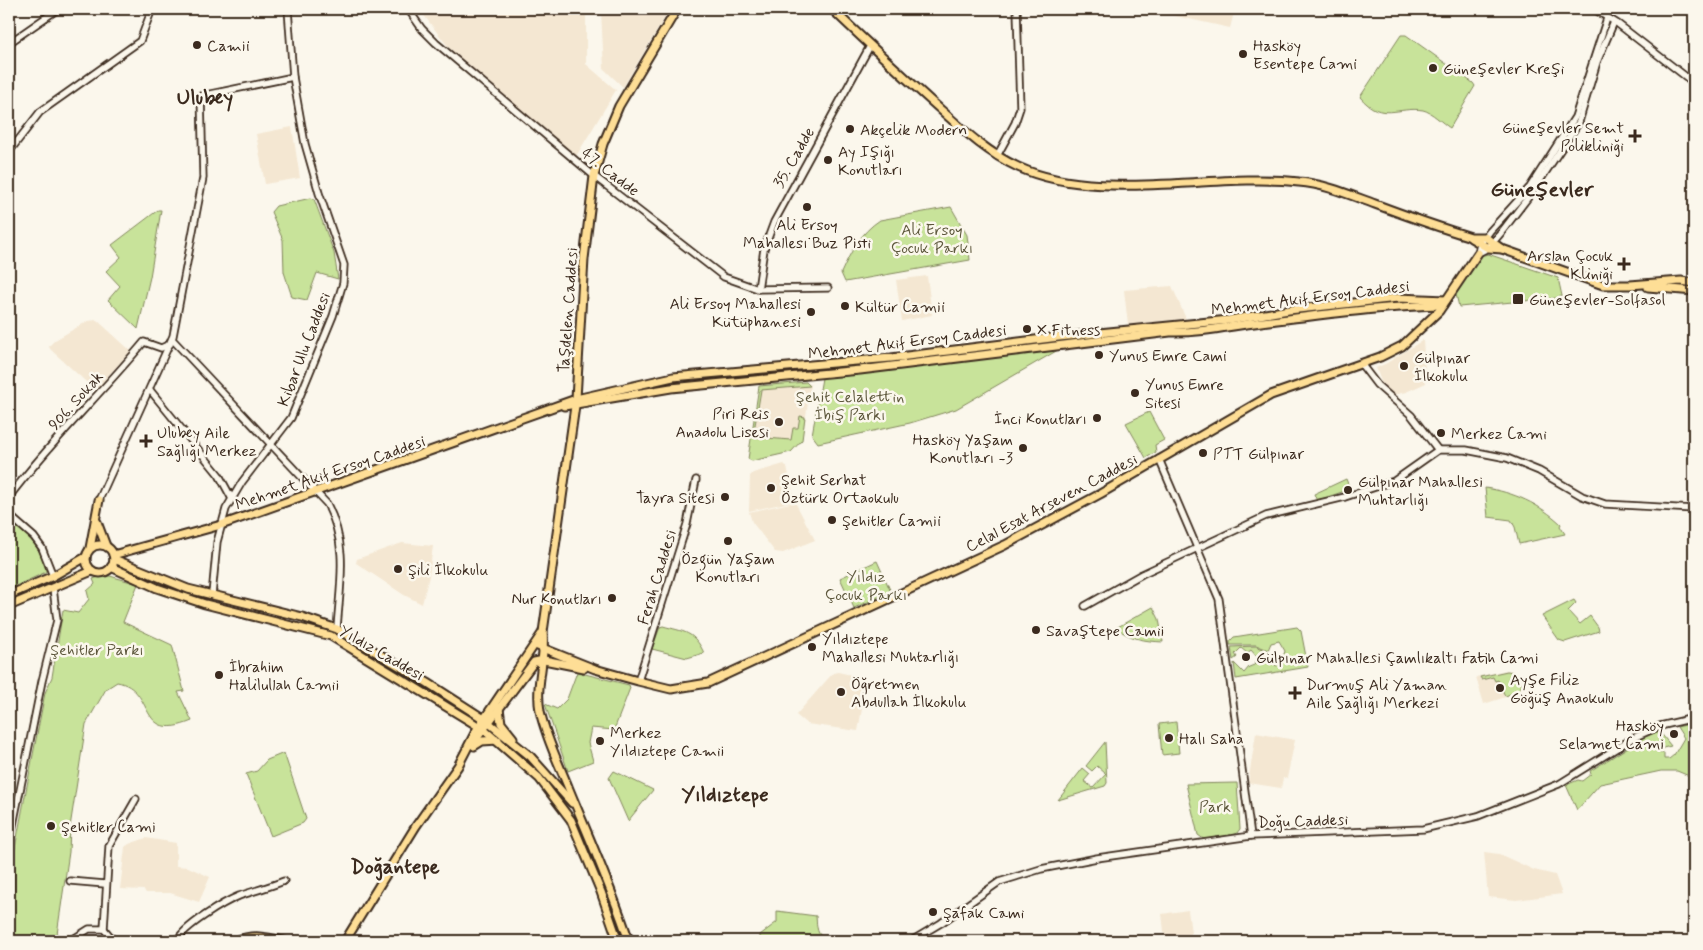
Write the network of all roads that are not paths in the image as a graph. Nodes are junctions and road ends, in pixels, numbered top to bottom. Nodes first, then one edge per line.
1 (58, 9) edge
2 (152, 9) edge
3 (288, 9) edge
4 (408, 9) edge
5 (677, 9) edge
6 (832, 9) edge
7 (1017, 9) edge
8 (1594, 9) edge
9 (1607, 18) junction
10 (1614, 22) junction
11 (9, 43) edge
12 (870, 46) junction
13 (293, 77) junction
14 (1694, 83) edge
15 (9, 152) edge
16 (997, 156) junction
17 (594, 176) junction
18 (1471, 237) junction
19 (1485, 237) junction
20 (1480, 244) junction
21 (1490, 245) junction
22 (1478, 253) junction
23 (1694, 277) edge
24 (1680, 280) junction
25 (1694, 283) edge
26 (1630, 285) junction
27 (758, 288) junction
28 (828, 288) dead end
29 (1694, 290) edge
30 (1444, 302) junction
31 (171, 342) junction
32 (1361, 364) junction
33 (150, 390) junction
34 (575, 402) junction
35 (270, 445) junction
36 (1438, 450) junction
37 (1159, 459) junction
38 (696, 480) dead end
39 (315, 490) junction
40 (9, 497) edge
41 (232, 499) junction
42 (99, 500) joint
43 (1694, 510) edge
44 (9, 515) edge
45 (96, 519) junction
46 (222, 525) junction
47 (106, 546) junction
48 (90, 548) junction
49 (1197, 549) junction
50 (86, 557) junction
51 (114, 557) junction
52 (111, 567) junction
53 (92, 571) junction
54 (53, 576) junction
55 (53, 588) junction
56 (9, 595) edge
57 (212, 595) junction
58 (9, 606) edge
59 (1085, 606) dead end
60 (337, 629) junction
61 (543, 632) junction
62 (534, 647) junction
63 (545, 648) junction
64 (542, 660) junction
65 (594, 669) junction
66 (638, 681) junction
67 (499, 707) junction
68 (1694, 718) edge
69 (483, 725) junction
70 (498, 740) junction
71 (468, 751) junction
72 (530, 756) junction
73 (136, 799) dead end
74 (576, 808) junction
75 (1251, 836) junction
76 (9, 846) edge
77 (70, 881) dead end
78 (284, 881) dead end
79 (105, 884) junction
80 (9, 892) edge
81 (104, 929) junction
82 (70, 941) edge
83 (114, 941) edge
84 (177, 941) edge
85 (236, 941) edge
86 (284, 941) edge
87 (344, 941) edge
88 (618, 941) edge
89 (629, 941) edge
90 (911, 941) edge

1 - 11 street
2 - 15 street
3 - 13 street, Kibar Ulu Caddesi
4 - 17 street, 47. Cadde
5 - 17 main road, Taşdelen Caddesi
6 - 12 main road
7 - 16 street
8 - 9 street
9 - 10 street
9 - 19 street
10 - 14 street
10 - 21 street
12 - 16 main road
12 - 27 street, 35. Cadde
13 - 31 street
13 - 35 street, Kibar Ulu Caddesi
16 - 18 main road
17 - 27 street, 47. Cadde
17 - 34 main road, Taşdelen Caddesi
18 - 19 main road
18 - 20 main road
19 - 20 street
19 - 21 main road
20 - 21 main road
20 - 22 street
21 - 22 street
21 - 26 main road
22 - 30 main road, Celal Esat Arseven Caddesi
23 - 24 main road
24 - 25 main road
24 - 26 main road
26 - 29 main road
27 - 28 street, 47. Cadde
30 - 32 main road, Celal Esat Arseven Caddesi
30 - 34 main road, Mehmet Akif Ersoy Caddesi
30 - 34 main road, Mehmet Akif Ersoy Caddesi
31 - 33 street
31 - 35 street
31 - 40 street, 906. Sokak
32 - 36 street
32 - 37 main road, Celal Esat Arseven Caddesi
33 - 41 street
33 - 42 street
34 - 39 main road, Mehmet Akif Ersoy Caddesi
34 - 61 main road, Taşdelen Caddesi
35 - 39 street
35 - 41 street, Kibar Ulu Caddesi
36 - 43 street
36 - 49 street
37 - 49 street
37 - 66 main road, Celal Esat Arseven Caddesi
38 - 66 street, Ferah Caddesi
39 - 46 main road, Mehmet Akif Ersoy Caddesi
39 - 60 street
41 - 46 street, Kibar Ulu Caddesi
42 - 45 main road
44 - 54 street
45 - 47 main road
45 - 48 main road
46 - 51 main road, Mehmet Akif Ersoy Caddesi
46 - 57 street, Kibar Ulu Caddesi
47 - 48 main road
47 - 51 main road
48 - 50 main road
49 - 59 street
49 - 75 street
50 - 53 main road
50 - 54 main road
51 - 52 main road
51 - 57 main road, Yıldız Caddesi
52 - 53 main road
52 - 69 main road, Yıldız Caddesi
53 - 55 main road
54 - 56 main road
55 - 58 main road
55 - 76 street
57 - 60 main road, Yıldız Caddesi
60 - 69 main road, Yıldız Caddesi
61 - 62 main road
61 - 63 main road
62 - 63 main road
62 - 64 main road
62 - 69 main road
63 - 64 main road
63 - 65 main road
64 - 65 main road
64 - 67 main road
64 - 74 main road
65 - 66 main road, Celal Esat Arseven Caddesi
67 - 69 main road
67 - 72 main road
68 - 75 street, Doğu Caddesi
69 - 70 main road, Yıldız Caddesi
69 - 71 main road
69 - 72 main road, Yıldız Caddesi
70 - 71 main road
70 - 88 main road, Yıldız Caddesi
71 - 87 main road
72 - 74 main road, Yıldız Caddesi
73 - 79 street
74 - 89 main road
75 - 90 street, Doğu Caddesi
76 - 80 street
77 - 79 street
78 - 84 street
79 - 81 street
81 - 82 street
81 - 83 street
85 - 86 main road

